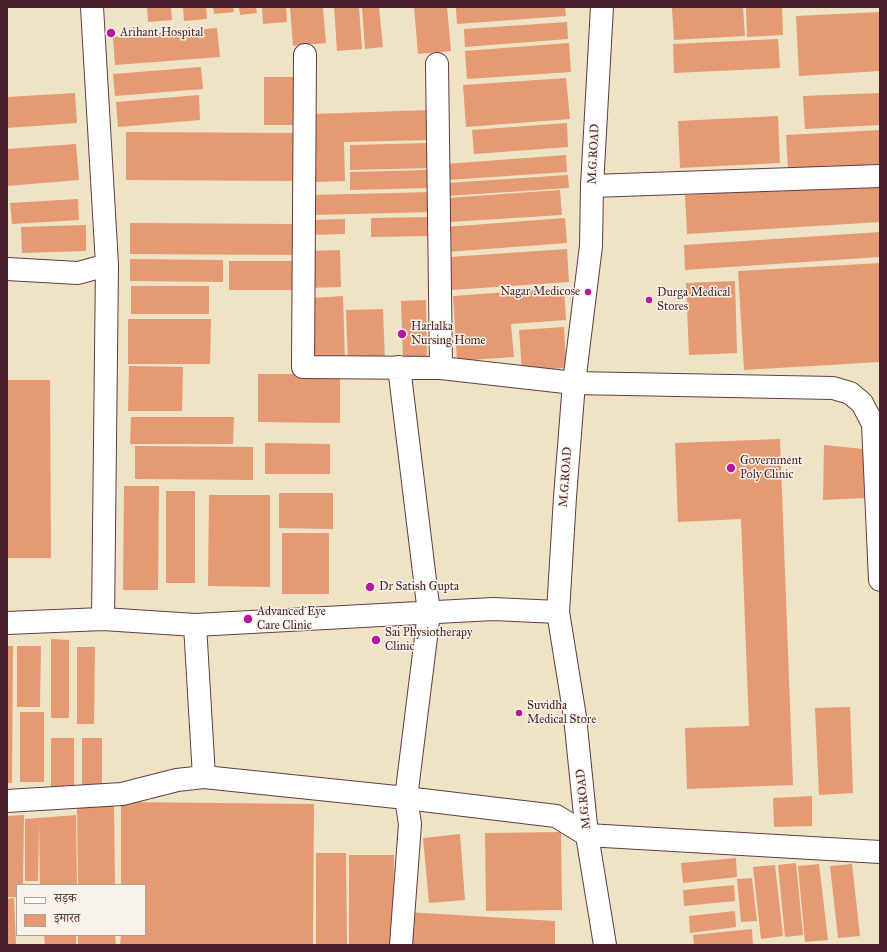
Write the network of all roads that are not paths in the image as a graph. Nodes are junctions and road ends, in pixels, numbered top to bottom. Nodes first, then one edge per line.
1 (92, 7) edge
2 (602, 7) edge
3 (304, 55) dead end
4 (437, 64) dead end
5 (880, 176) edge
6 (592, 186) junction
7 (107, 265) junction
8 (7, 269) edge
9 (399, 367) junction
10 (441, 368) junction
11 (574, 383) junction
12 (880, 580) edge
13 (558, 612) junction
14 (430, 613) junction
15 (103, 619) junction
16 (7, 623) edge
17 (195, 625) junction
18 (204, 777) junction
19 (406, 798) junction
20 (7, 802) edge
21 (587, 835) junction
22 (880, 852) edge
23 (401, 945) edge
24 (605, 945) edge

1 - 7 street
2 - 6 street, M.G.ROAD
3 - 9 street
4 - 10 street
5 - 6 street
6 - 11 street, M.G.ROAD
7 - 8 street
7 - 15 street
9 - 10 street
9 - 14 street
10 - 11 street
11 - 12 street
11 - 13 street, M.G.ROAD
13 - 14 street
13 - 21 street, M.G.ROAD
14 - 17 street
14 - 19 street
15 - 16 street
15 - 17 street
17 - 18 street
18 - 19 street
18 - 20 street
19 - 21 street
19 - 23 street
21 - 22 street
21 - 24 street, M.G.ROAD

